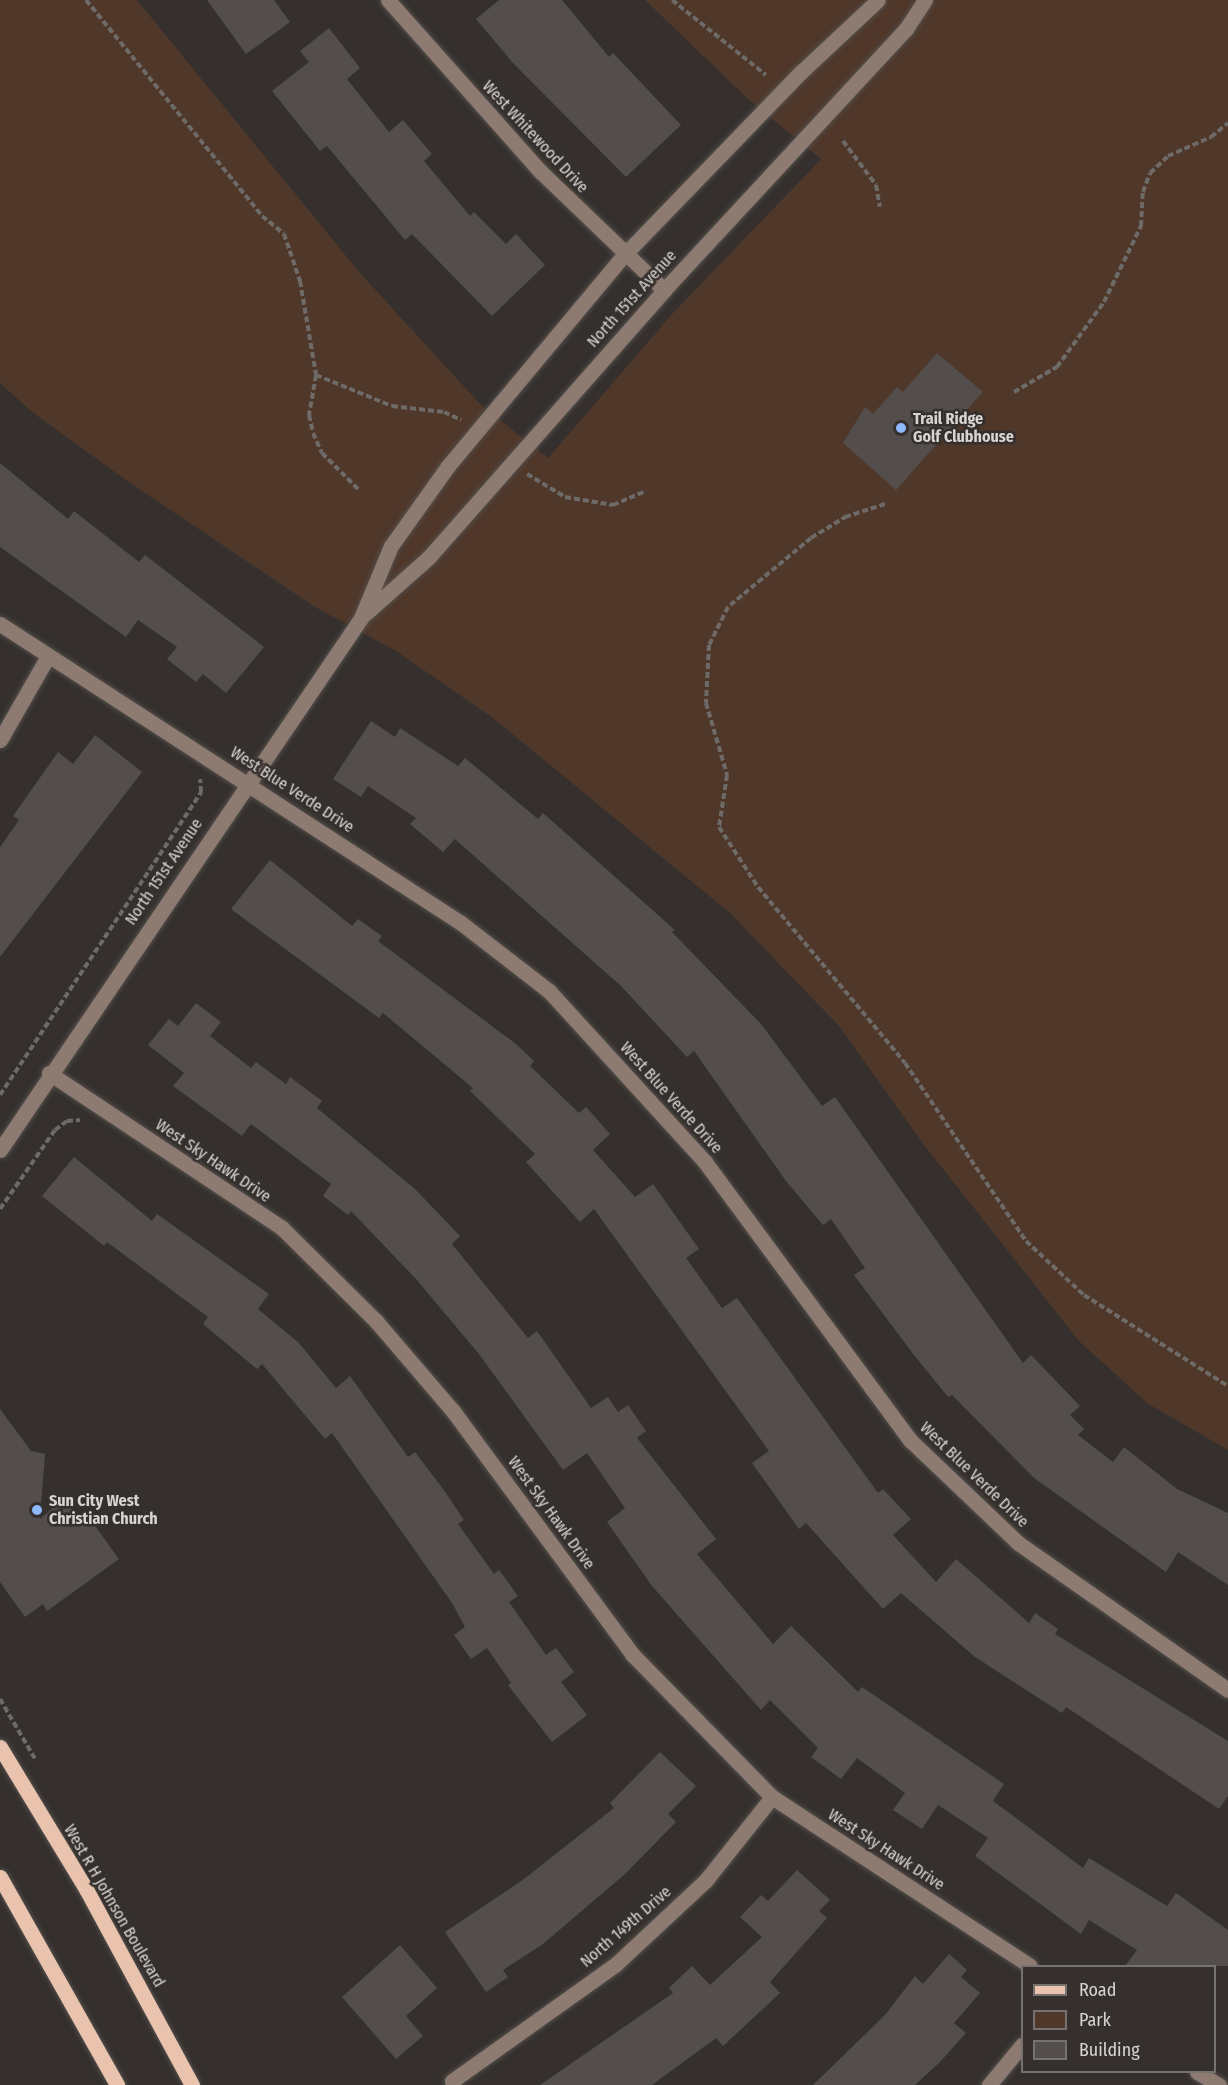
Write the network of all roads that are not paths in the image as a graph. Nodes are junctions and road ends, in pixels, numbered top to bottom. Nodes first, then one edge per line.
1 (388, 0) edge
2 (878, 0) edge
3 (925, 0) edge
4 (624, 255) junction
5 (664, 290) junction
6 (361, 618) junction
7 (0, 624) edge
8 (47, 658) junction
9 (0, 740) edge
10 (247, 781) junction
11 (50, 1073) junction
12 (0, 1150) edge
13 (1228, 1690) edge
14 (0, 1747) edge
15 (772, 1797) junction
16 (0, 1877) edge
17 (1028, 1965) edge
18 (1021, 2047) edge
19 (1199, 2073) edge
20 (453, 2083) edge
21 (117, 2085) edge
22 (192, 2085) edge
23 (989, 2085) edge
24 (1219, 2085) edge

1 - 4 street, West Whitewood Drive
2 - 4 street, North 151st Avenue
3 - 5 street, North 151st Avenue
4 - 5 street, West Whitewood Drive
4 - 6 street, North 151st Avenue
5 - 6 street, North 151st Avenue
6 - 10 street, North 151st Avenue
7 - 8 street, West Blue Verde Drive
8 - 9 street
8 - 10 street, West Blue Verde Drive
10 - 11 street, North 151st Avenue
10 - 13 street, West Blue Verde Drive
11 - 12 street, North 151st Avenue
11 - 15 street, West Sky Hawk Drive
14 - 22 main road, West R H Johnson Boulevard
15 - 17 street, West Sky Hawk Drive
15 - 20 street, North 149th Drive
16 - 21 main road
18 - 23 street
19 - 24 street

